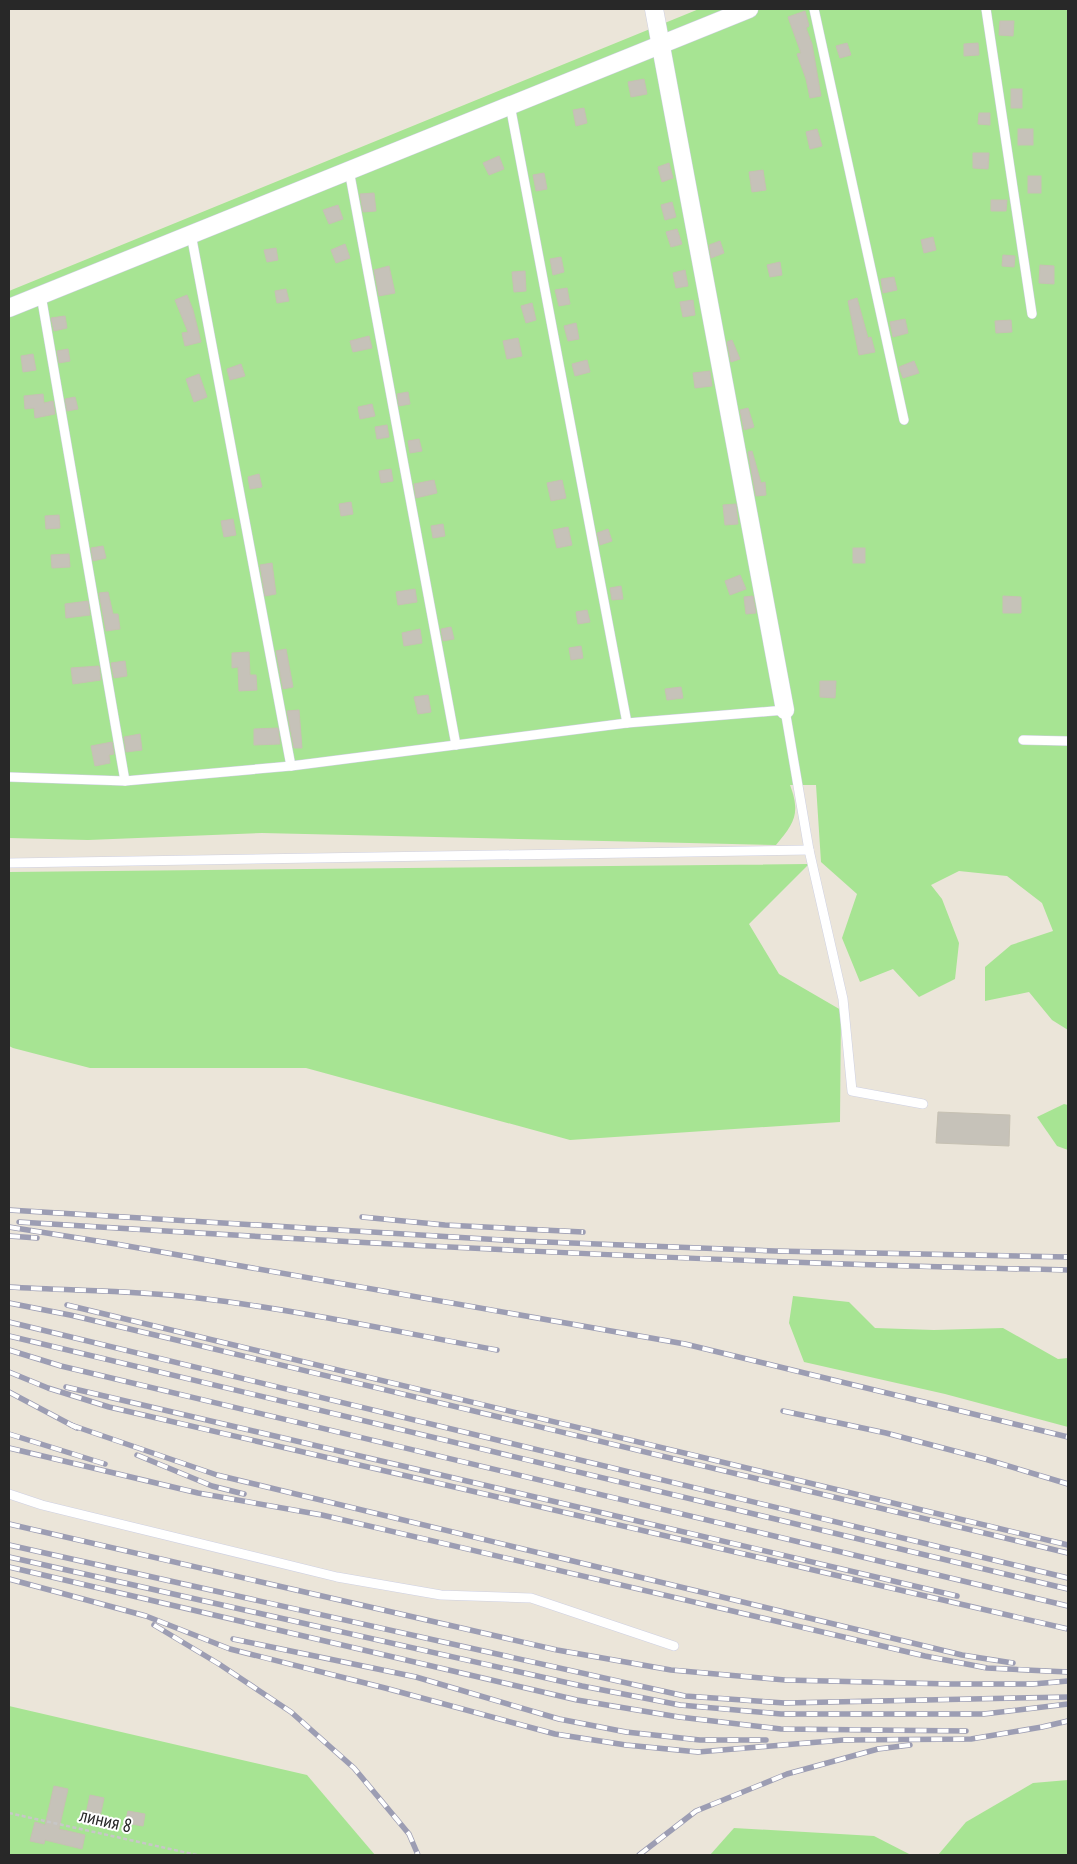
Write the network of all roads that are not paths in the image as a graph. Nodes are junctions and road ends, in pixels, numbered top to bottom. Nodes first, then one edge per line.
1 (654, 9) edge
2 (749, 9) edge
3 (814, 9) edge
4 (986, 9) edge
5 (660, 45) junction
6 (510, 106) junction
7 (349, 170) junction
8 (191, 234) junction
9 (41, 295) junction
10 (9, 308) edge
11 (1032, 314) dead end
12 (904, 420) dead end
13 (785, 710) junction
14 (627, 723) junction
15 (1023, 740) dead end
16 (1068, 742) edge
17 (456, 745) junction
18 (291, 766) junction
19 (9, 777) edge
20 (125, 780) junction
21 (809, 850) junction
22 (9, 864) edge
23 (923, 1104) dead end
24 (9, 1494) edge
25 (674, 1646) dead end

1 - 5 street
2 - 5 street
3 - 12 lane
4 - 11 lane
5 - 6 street
5 - 13 street
6 - 7 street
6 - 14 lane
7 - 8 street
7 - 17 lane
8 - 9 street
8 - 18 lane
9 - 10 street
9 - 20 lane
13 - 14 lane
13 - 21 lane
14 - 17 lane
15 - 16 lane
17 - 18 lane
18 - 20 lane
19 - 20 lane
21 - 22 lane
21 - 23 lane
24 - 25 lane

